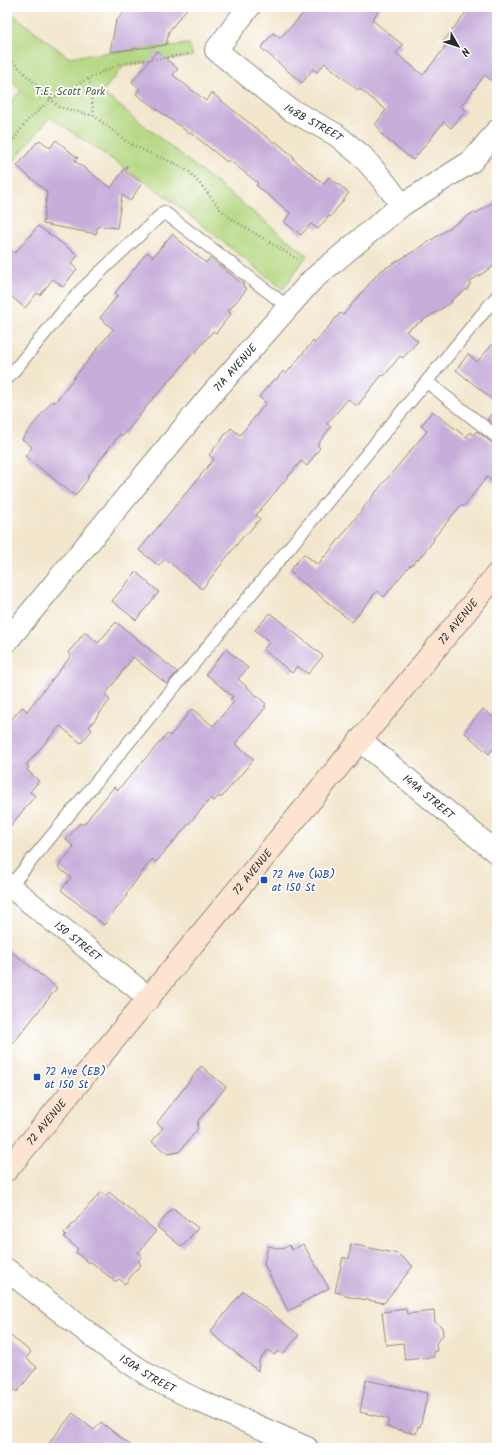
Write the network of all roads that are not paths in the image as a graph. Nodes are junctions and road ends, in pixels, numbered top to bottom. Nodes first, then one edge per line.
1 (248, 7) edge
2 (497, 131) edge
3 (402, 204) junction
4 (497, 296) edge
5 (288, 307) junction
6 (7, 379) edge
7 (427, 382) junction
8 (497, 437) edge
9 (497, 574) edge
10 (7, 641) edge
11 (360, 740) junction
12 (497, 852) edge
13 (8, 886) edge
14 (149, 998) junction
15 (7, 1170) edge
16 (7, 1270) edge
17 (307, 1448) edge

1 - 3 street, 148B STREET
2 - 3 street, 71A AVENUE
3 - 5 street, 71A AVENUE
4 - 7 lane
5 - 6 lane
5 - 10 street, 71A AVENUE
7 - 8 lane
7 - 13 lane
9 - 11 main road, 72 AVENUE
11 - 12 street, 149A STREET
11 - 14 main road, 72 AVENUE
13 - 14 street, 150 STREET
14 - 15 main road, 72 AVENUE
16 - 17 street, 150A STREET

